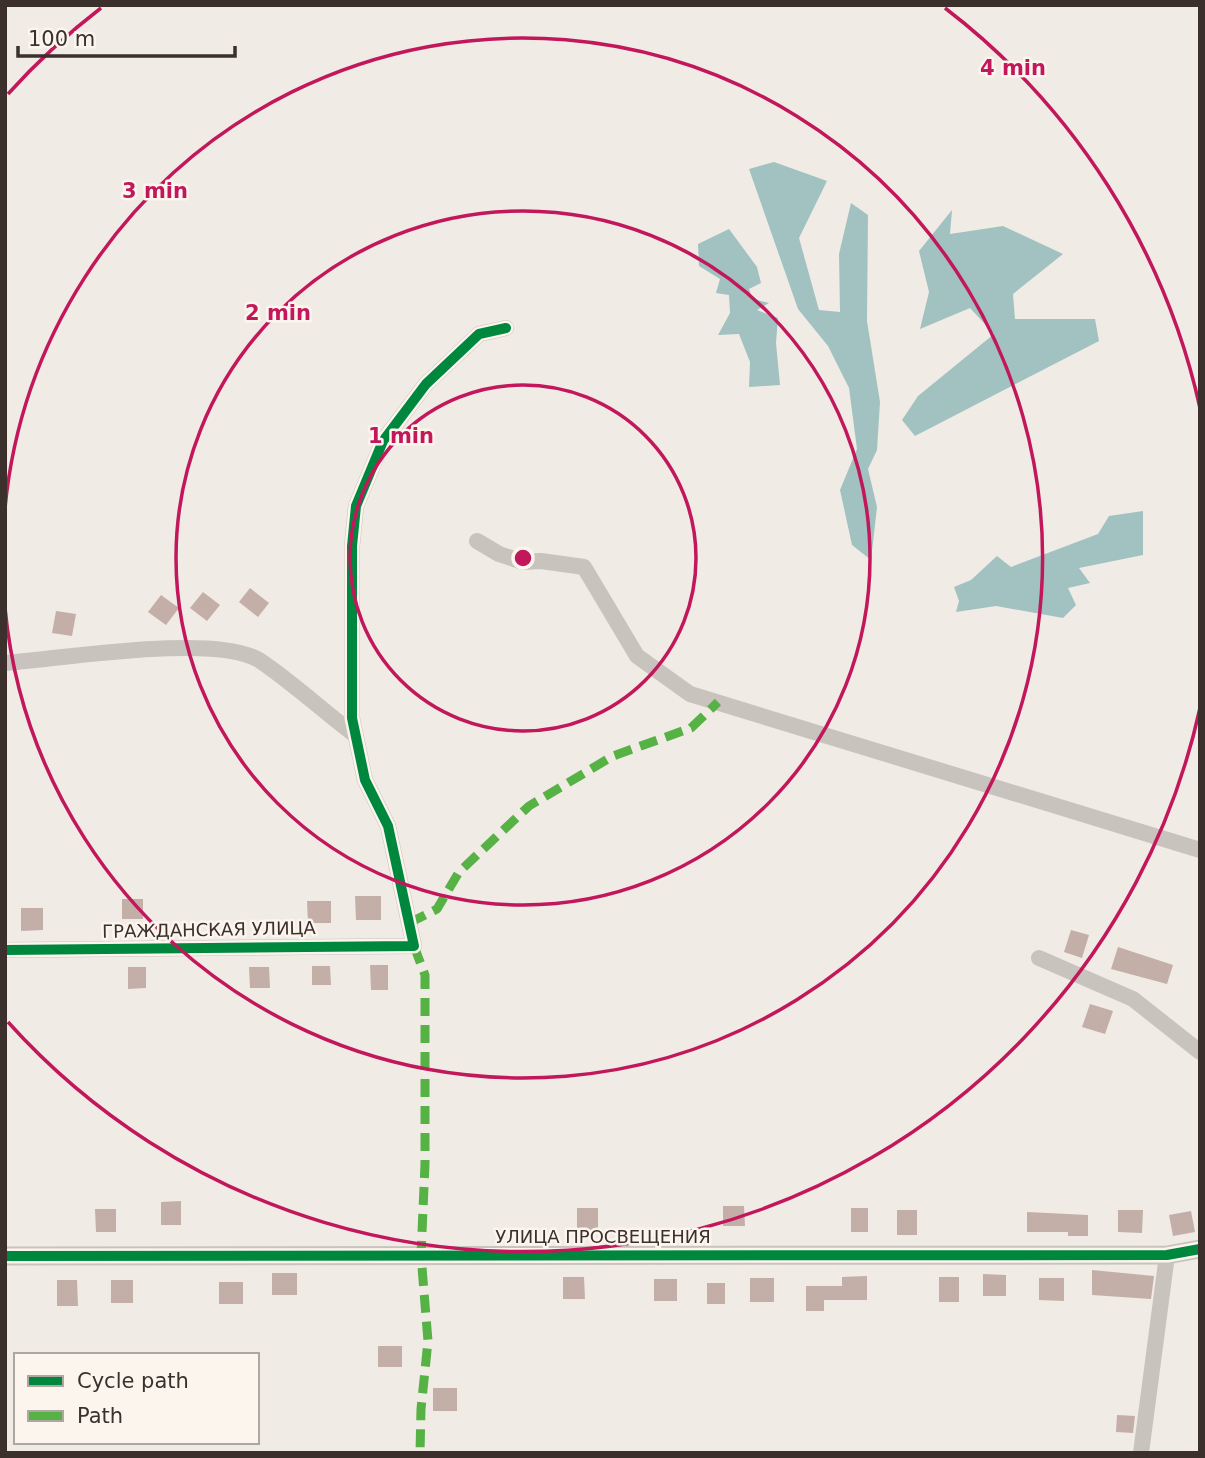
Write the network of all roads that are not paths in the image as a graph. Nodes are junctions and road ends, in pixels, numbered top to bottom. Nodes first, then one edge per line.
1 (506, 328) dead end
2 (477, 541) dead end
3 (5, 663) edge
4 (355, 736) junction
5 (1200, 850) edge
6 (5, 950) edge
7 (1039, 958) dead end
8 (1200, 1052) edge
9 (1200, 1249) edge
10 (1167, 1255) junction
11 (5, 1256) edge
12 (1141, 1453) edge

1 - 4 street
2 - 5 street
3 - 4 street
4 - 6 street, ГРАЖДАНСКАЯ УЛИЦА
7 - 8 street
9 - 10 street, УЛИЦА ПРОСВЕЩЕНИЯ
10 - 11 street, УЛИЦА ПРОСВЕЩЕНИЯ
10 - 12 street

